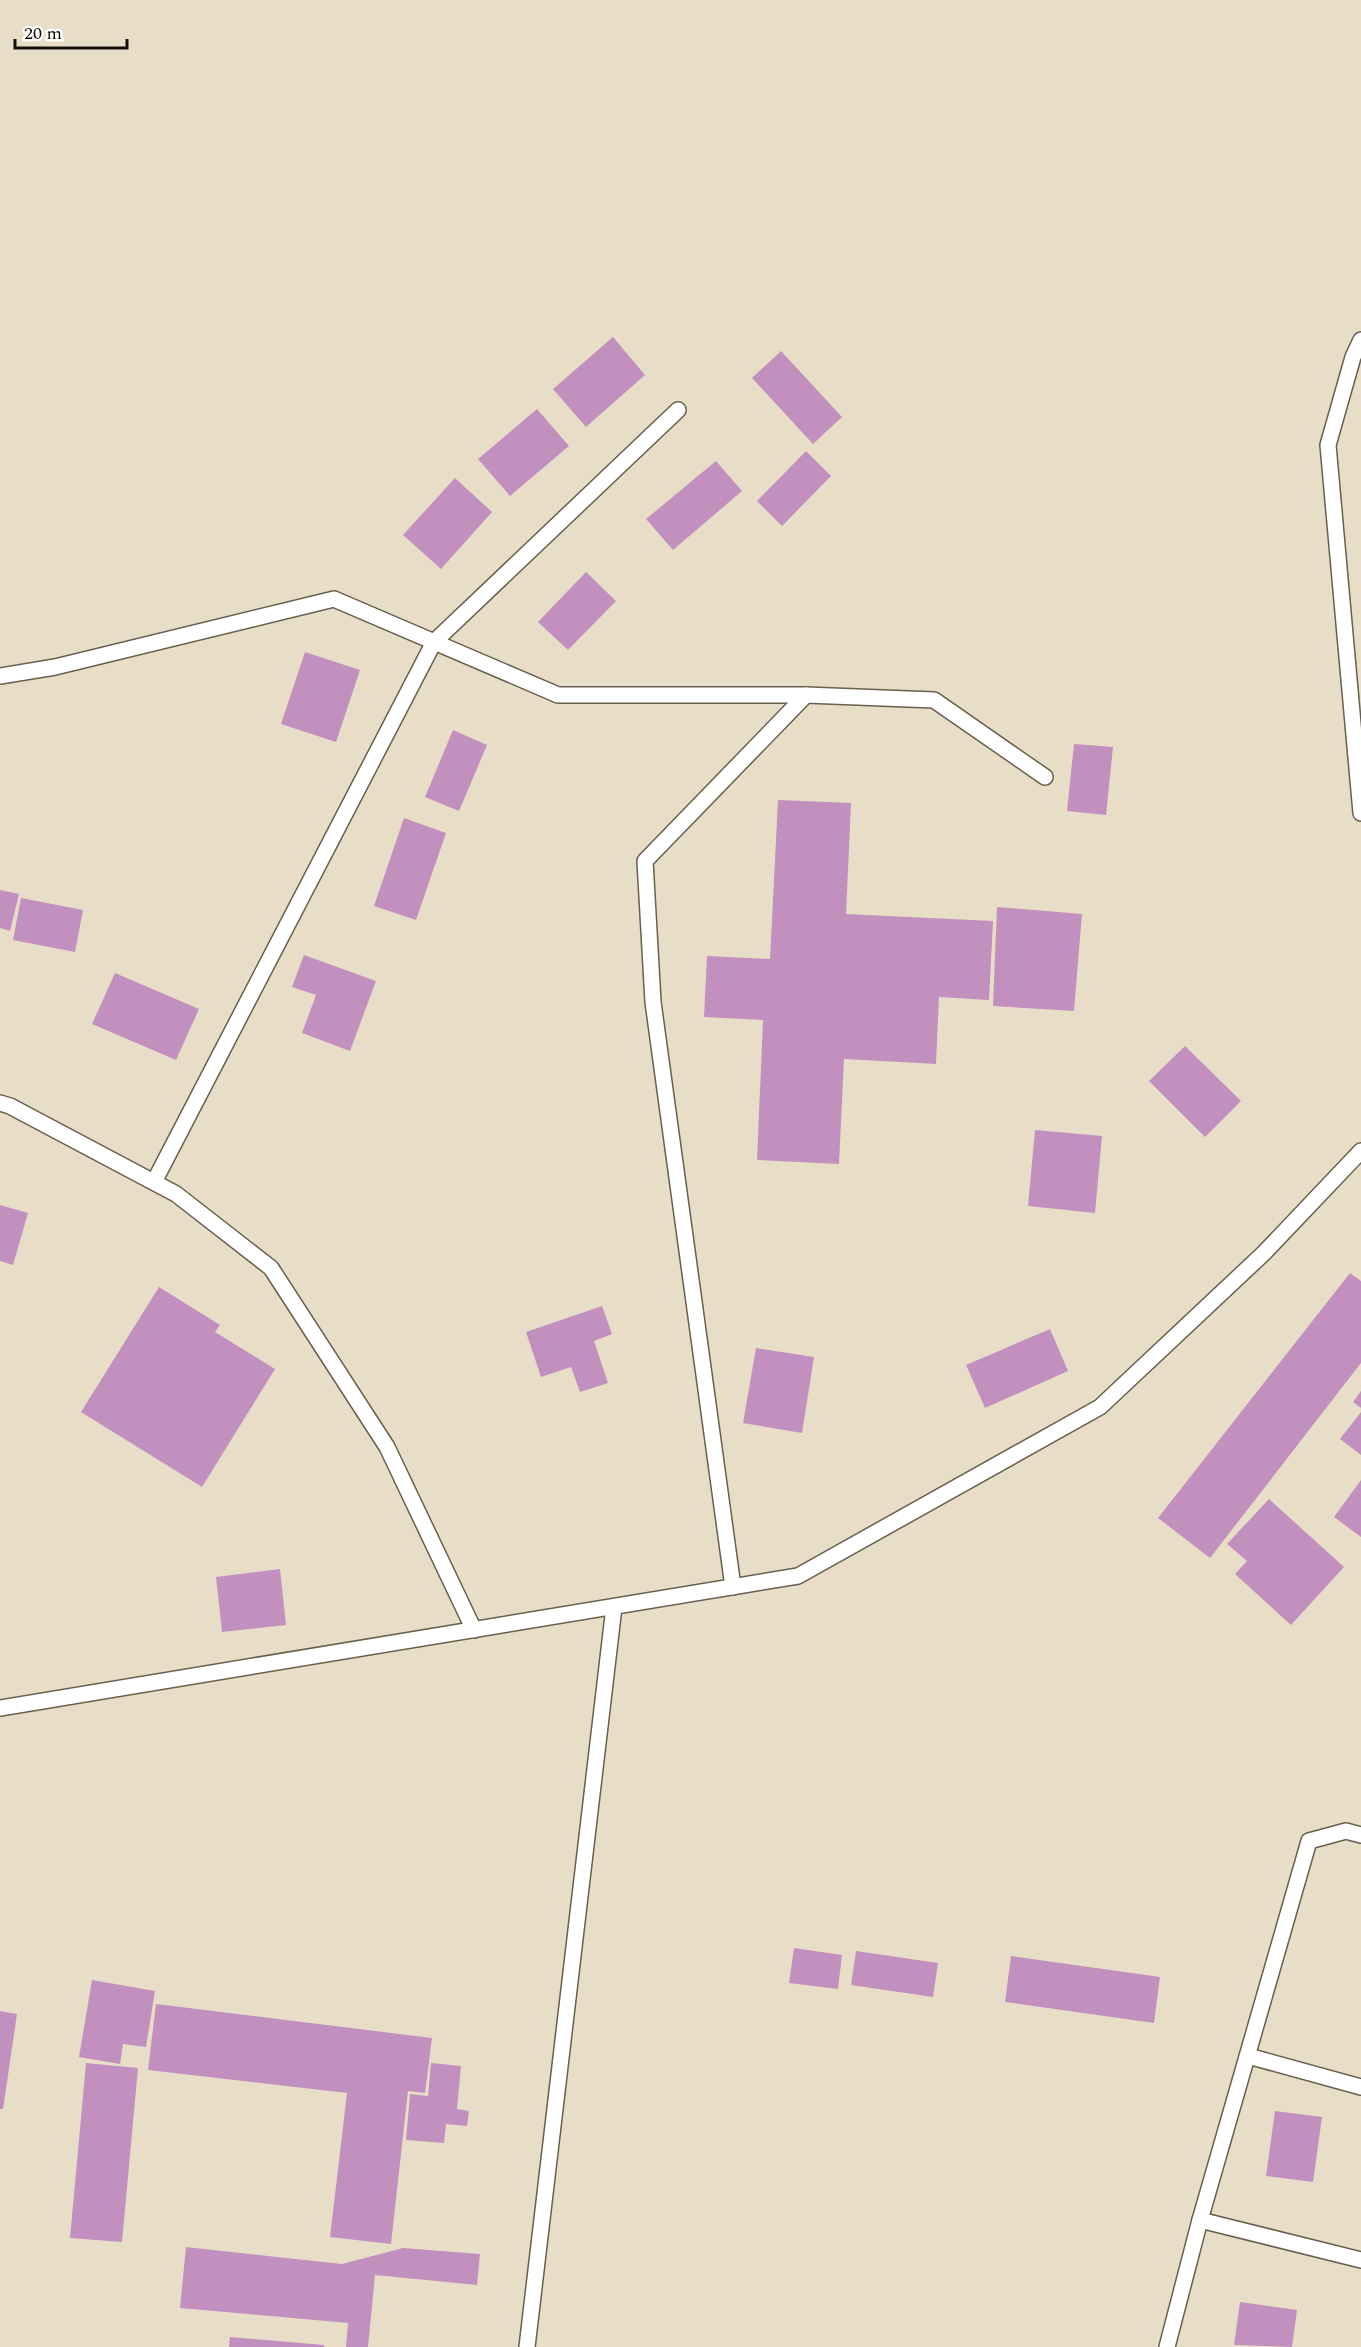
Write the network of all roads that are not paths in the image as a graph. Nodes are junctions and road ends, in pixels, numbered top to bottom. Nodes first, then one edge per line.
1 (1361, 340) edge
2 (678, 410) dead end
3 (434, 642) junction
4 (0, 676) edge
5 (806, 694) junction
6 (1045, 777) dead end
7 (1361, 813) edge
8 (0, 1103) edge
9 (1361, 1151) edge
10 (154, 1182) junction
11 (733, 1587) junction
12 (614, 1607) junction
13 (474, 1629) junction
14 (0, 1708) edge
15 (1361, 1835) edge
16 (1248, 2056) junction
17 (1361, 2087) edge
18 (1200, 2220) junction
19 (1361, 2260) edge
20 (527, 2347) edge
21 (1167, 2347) edge

1 - 7 lane
2 - 3 lane
3 - 4 lane
3 - 5 lane
3 - 10 lane
5 - 6 lane
5 - 11 lane
8 - 10 lane
9 - 11 lane
10 - 13 lane
11 - 12 lane
12 - 13 lane
12 - 20 lane
13 - 14 lane
15 - 16 lane
16 - 17 lane
16 - 18 lane
18 - 19 lane
18 - 21 lane

